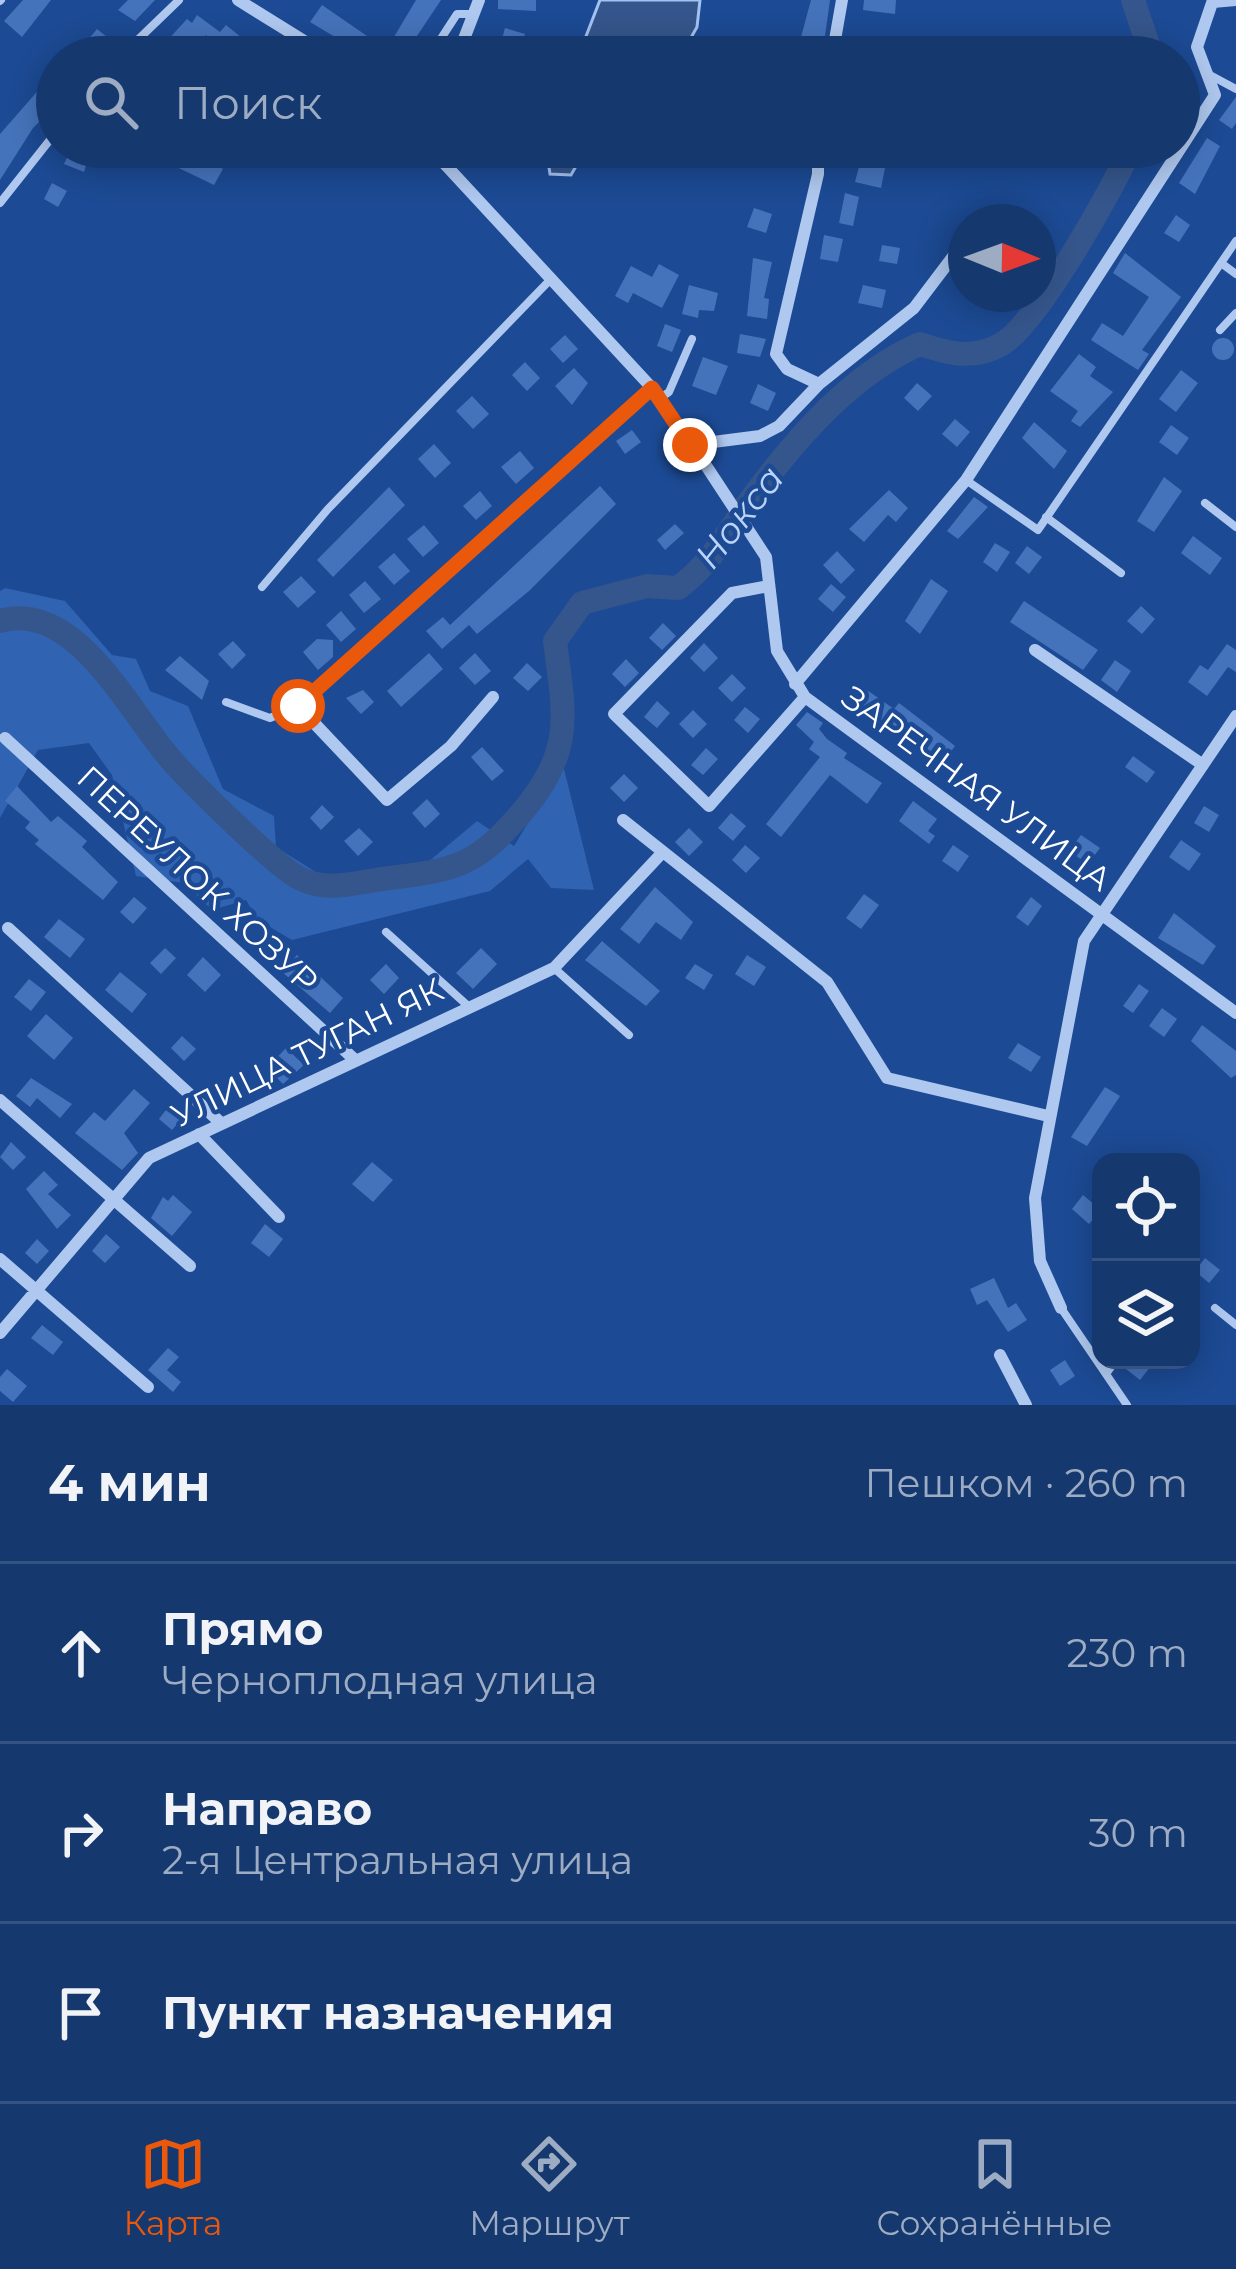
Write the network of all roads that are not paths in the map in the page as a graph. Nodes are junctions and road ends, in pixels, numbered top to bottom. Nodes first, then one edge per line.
1 (179, 0) edge
2 (238, 0) edge
3 (842, 0) edge
4 (1236, 0) edge
5 (1213, 1) edge
6 (477, 7) edge
7 (142, 36) edge
8 (296, 36) edge
9 (443, 36) edge
10 (465, 36) edge
11 (836, 36) edge
12 (1200, 36) edge
13 (1200, 63) edge
14 (1202, 71) junction
15 (1236, 89) edge
16 (1200, 118) edge
17 (36, 158) edge
18 (448, 168) edge
19 (818, 168) edge
20 (1168, 168) edge
21 (0, 203) edge
22 (1236, 241) edge
23 (948, 263) edge
24 (1221, 263) junction
25 (1236, 274) edge
26 (551, 279) junction
27 (1236, 313) edge
28 (1220, 330) dead end
29 (692, 339) dead end
30 (819, 384) junction
31 (655, 394) junction
32 (690, 445) junction
33 (966, 480) junction
34 (1205, 503) dead end
35 (1046, 517) junction
36 (1236, 527) edge
37 (1120, 573) dead end
38 (262, 586) dead end
39 (769, 586) junction
40 (1034, 650) dead end
41 (795, 684) junction
42 (493, 697) dead end
43 (805, 697) junction
44 (226, 702) dead end
45 (298, 706) junction
46 (1236, 716) edge
47 (5, 738) dead end
48 (1202, 765) junction
49 (623, 820) dead end
50 (662, 853) junction
51 (1101, 910) junction
52 (8, 928) dead end
53 (386, 932) dead end
54 (554, 968) junction
55 (467, 1005) junction
56 (1236, 1013) edge
57 (629, 1035) dead end
58 (354, 1059) junction
59 (0, 1100) edge
60 (1048, 1116) junction
61 (221, 1124) junction
62 (199, 1134) junction
63 (114, 1199) junction
64 (279, 1217) dead end
65 (0, 1259) edge
66 (190, 1266) dead end
67 (37, 1291) junction
68 (1060, 1308) joint
69 (1215, 1308) dead end
70 (1236, 1325) edge
71 (0, 1333) edge
72 (1000, 1354) dead end
73 (1110, 1369) edge
74 (1106, 1374) junction
75 (148, 1387) dead end
76 (1026, 1405) edge
77 (1127, 1405) edge

1 - 7 lane
2 - 8 street
3 - 11 street
4 - 5 street
5 - 12 street
6 - 9 lane
6 - 10 street
13 - 14 street
14 - 15 lane
14 - 16 street
17 - 21 lane
18 - 26 street
19 - 30 street
20 - 33 street
22 - 24 lane
23 - 30 street
24 - 25 lane
24 - 35 lane
26 - 31 street
26 - 38 lane
27 - 28 lane
29 - 31 lane
30 - 32 street
31 - 32 street
31 - 45 street
32 - 39 street, ЗАРЕЧНАЯ УЛИЦА
33 - 35 lane
33 - 41 street
34 - 36 lane
35 - 37 lane
39 - 41 street, ЗАРЕЧНАЯ УЛИЦА
39 - 43 street
40 - 48 street
41 - 43 street, ЗАРЕЧНАЯ УЛИЦА
42 - 45 street
43 - 51 street, ЗАРЕЧНАЯ УЛИЦА
44 - 45 lane
46 - 48 street
47 - 58 street, ПЕРЕУЛОК ХОЗУР
48 - 51 street
49 - 50 street
50 - 54 street, УЛИЦА ТУГАН ЯК
50 - 60 street
51 - 56 street, ЗАРЕЧНАЯ УЛИЦА
51 - 60 street
52 - 61 street
53 - 55 lane
54 - 55 street, УЛИЦА ТУГАН ЯК
54 - 57 lane
55 - 58 street, УЛИЦА ТУГАН ЯК
58 - 61 street, УЛИЦА ТУГАН ЯК
59 - 63 street
60 - 68 street
61 - 62 street, УЛИЦА ТУГАН ЯК
62 - 63 street, УЛИЦА ТУГАН ЯК
62 - 64 street
63 - 66 street
63 - 67 street, УЛИЦА ТУГАН ЯК
65 - 67 street
67 - 71 street, УЛИЦА ТУГАН ЯК
67 - 75 street
68 - 74 lane
69 - 70 lane
72 - 76 street
73 - 74 lane
74 - 77 lane

